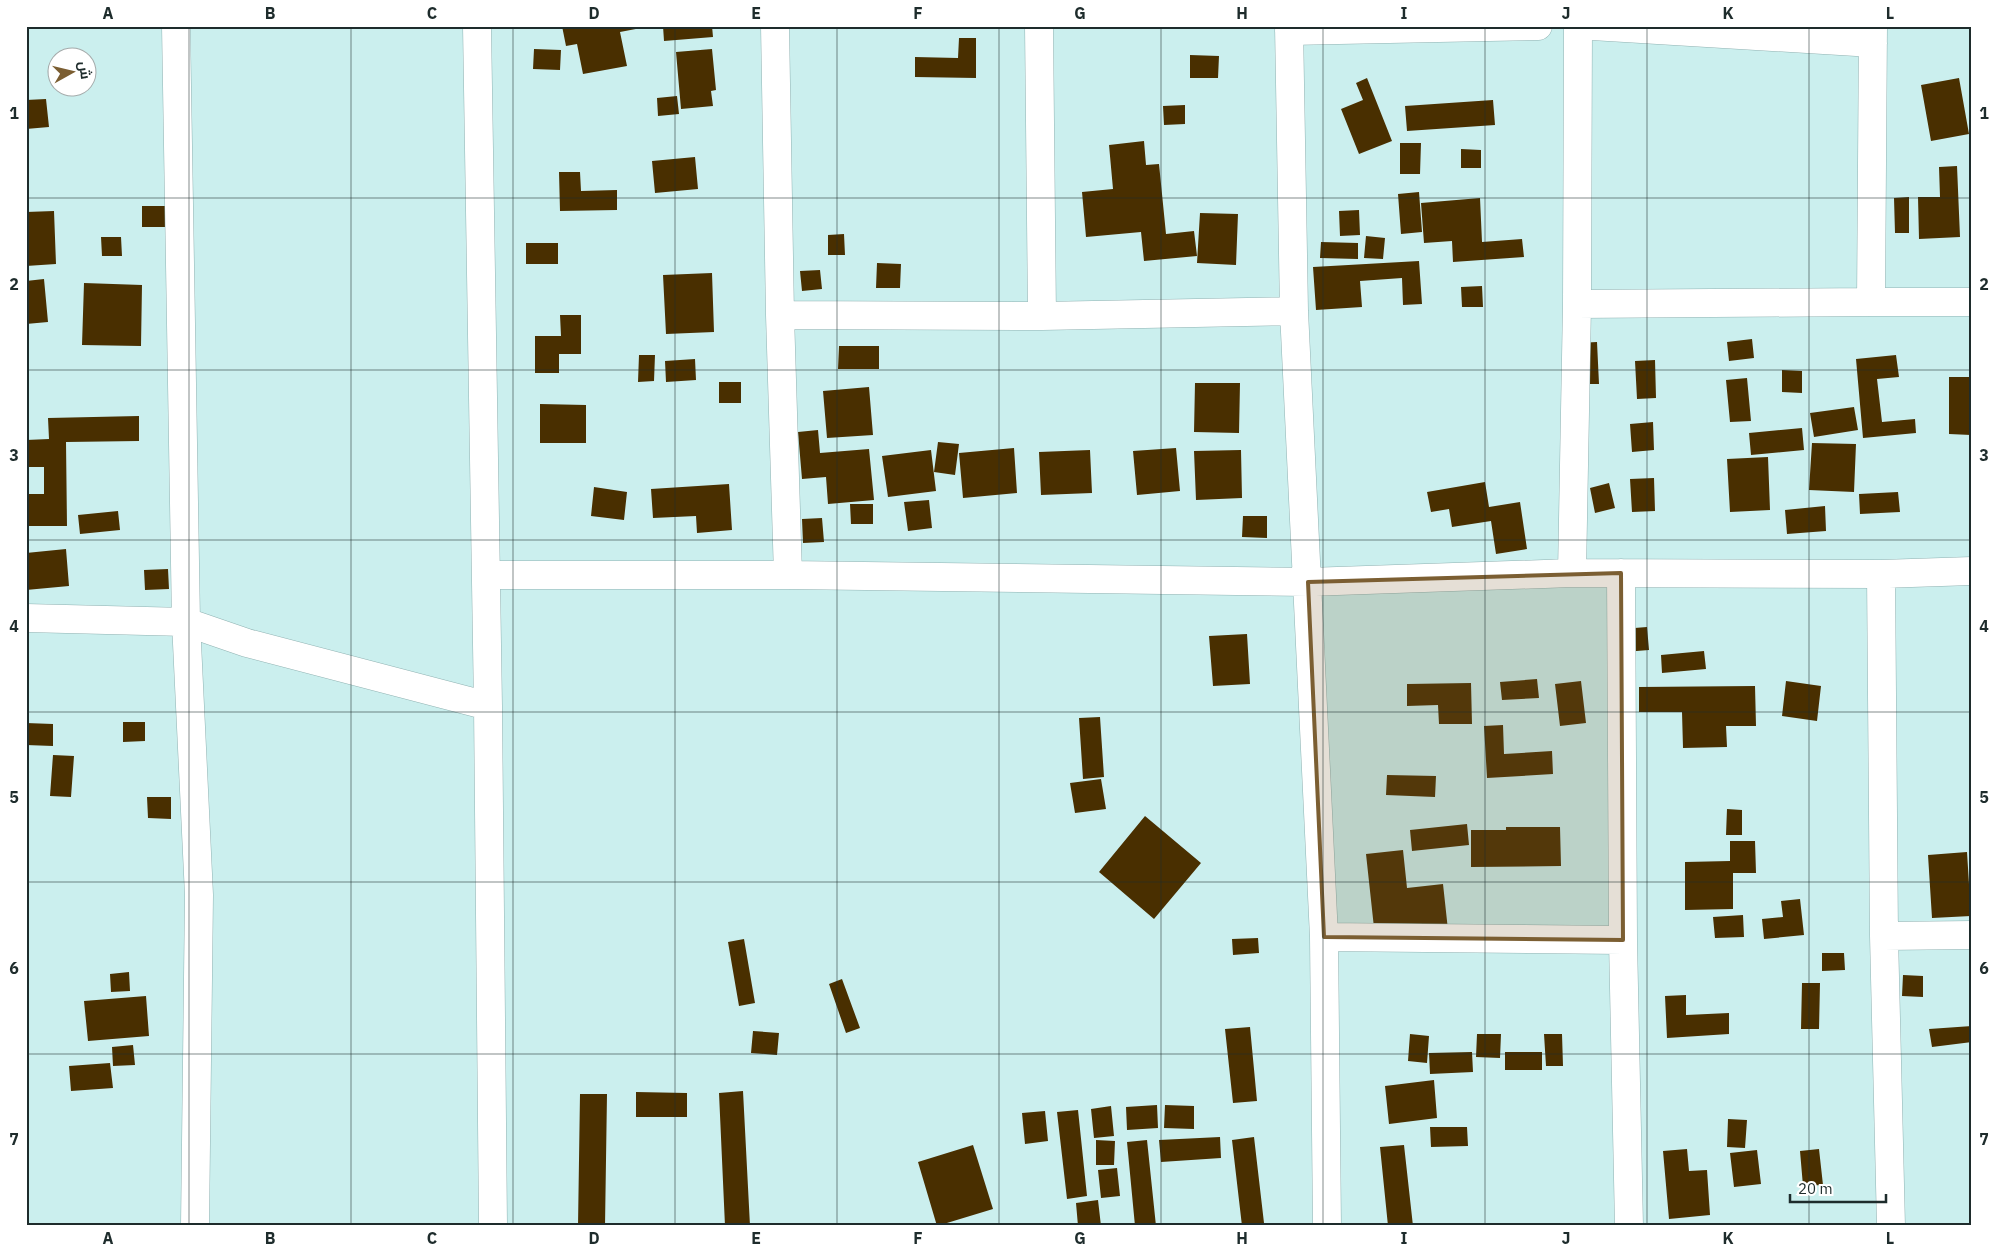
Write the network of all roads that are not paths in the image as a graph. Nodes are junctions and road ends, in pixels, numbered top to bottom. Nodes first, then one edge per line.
1 (176, 26) edge
2 (477, 26) edge
3 (775, 26) edge
4 (1039, 26) edge
5 (1538, 26) edge
6 (1578, 26) edge
7 (1592, 26) edge
8 (1290, 29) edge
9 (1873, 35) edge
10 (1871, 302) junction
11 (1972, 302) edge
12 (1577, 304) junction
13 (1294, 311) junction
14 (780, 315) junction
15 (1042, 316) junction
16 (1972, 571) edge
17 (1572, 573) junction
18 (1621, 573) junction
19 (1881, 574) junction
20 (788, 575) junction
21 (486, 576) junction
22 (1308, 582) junction
23 (26, 618) edge
24 (186, 622) junction
25 (488, 706) junction
26 (1972, 935) edge
27 (1884, 936) junction
28 (1324, 937) junction
29 (1623, 940) junction
30 (195, 1226) edge
31 (493, 1226) edge
32 (1327, 1226) edge
33 (1629, 1226) edge
34 (1891, 1226) edge

1 - 24 street
2 - 21 street
3 - 14 street
4 - 15 street
5 - 8 street
6 - 12 street
7 - 9 street
8 - 13 street
9 - 10 street
10 - 11 street
10 - 12 street
12 - 17 street
13 - 15 street
13 - 22 street
14 - 15 street
14 - 20 street
16 - 19 street
17 - 18 street
17 - 22 street
18 - 19 street
18 - 29 street
19 - 27 street
20 - 21 street
20 - 22 street
21 - 25 street
22 - 28 street
23 - 24 street
24 - 25 street
24 - 30 street
25 - 31 street
26 - 27 street
27 - 34 street
28 - 29 street
28 - 32 street
29 - 33 street

